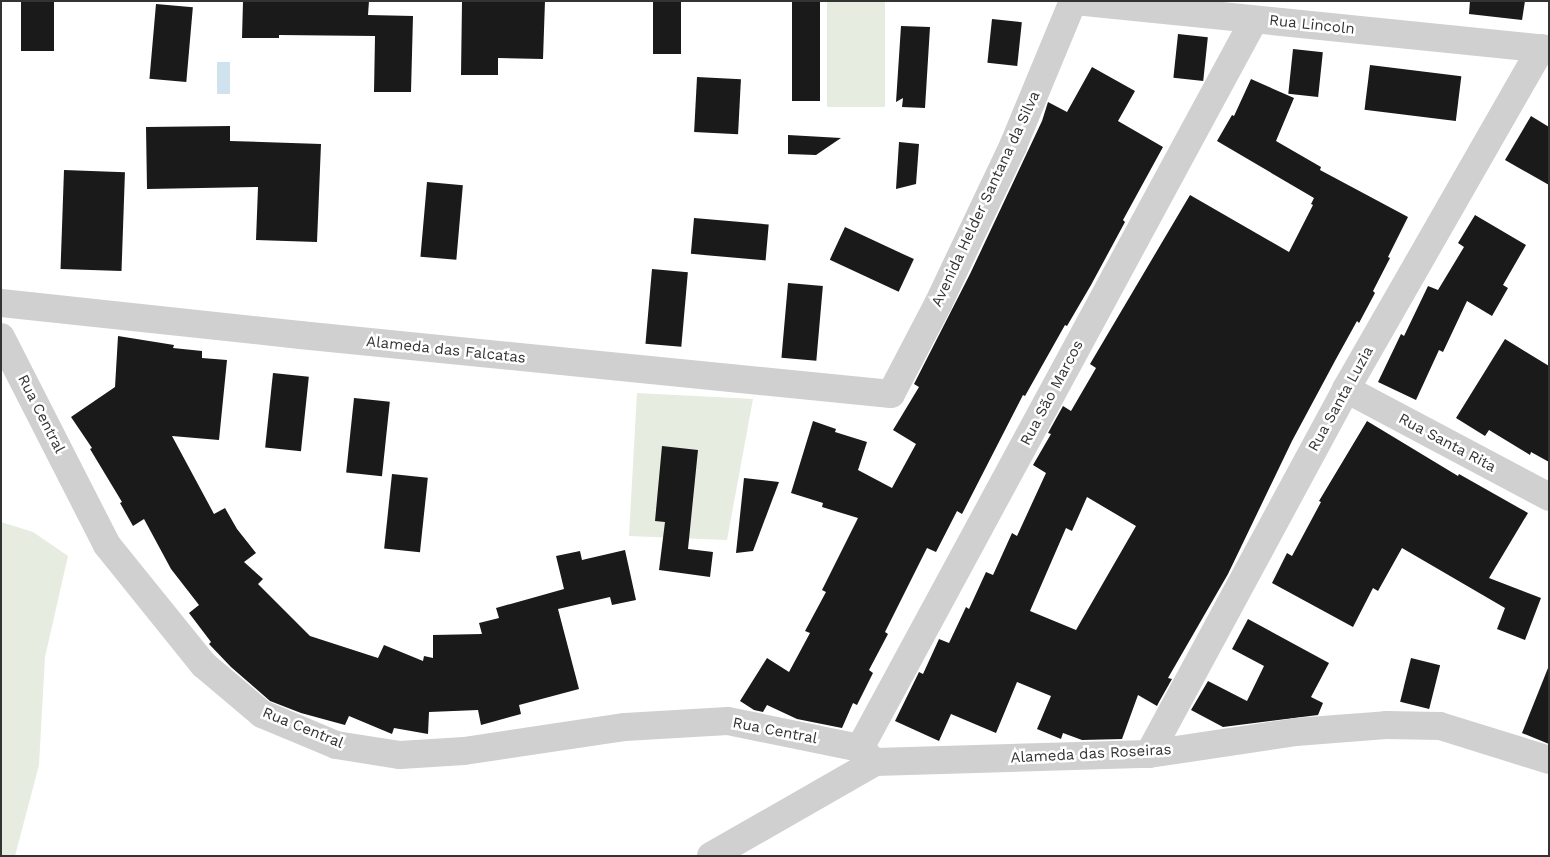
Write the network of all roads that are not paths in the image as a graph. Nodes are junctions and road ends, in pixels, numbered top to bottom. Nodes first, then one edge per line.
1 (1074, 1) edge
2 (1254, 20) junction
3 (1545, 49) edge
4 (1, 302) edge
5 (1, 337) edge
6 (1346, 389) junction
7 (891, 394) joint
8 (1549, 497) edge
9 (1149, 754) junction
10 (868, 755) junction
11 (1549, 760) edge
12 (712, 856) edge

1 - 2 street, Rua Lincoln
1 - 7 street, Avenida Helder Santana da Silva
2 - 3 street, Rua Lincoln
2 - 10 street, Rua São Marcos
3 - 6 street, Rua Santa Luzia
4 - 7 street, Alameda das Falcatas
5 - 10 street, Rua Central
6 - 8 street, Rua Santa Rita
6 - 9 street, Rua Santa Luzia
9 - 10 street, Alameda das Roseiras
9 - 11 street, Alameda das Roseiras
10 - 12 street, Alameda das Roseiras

